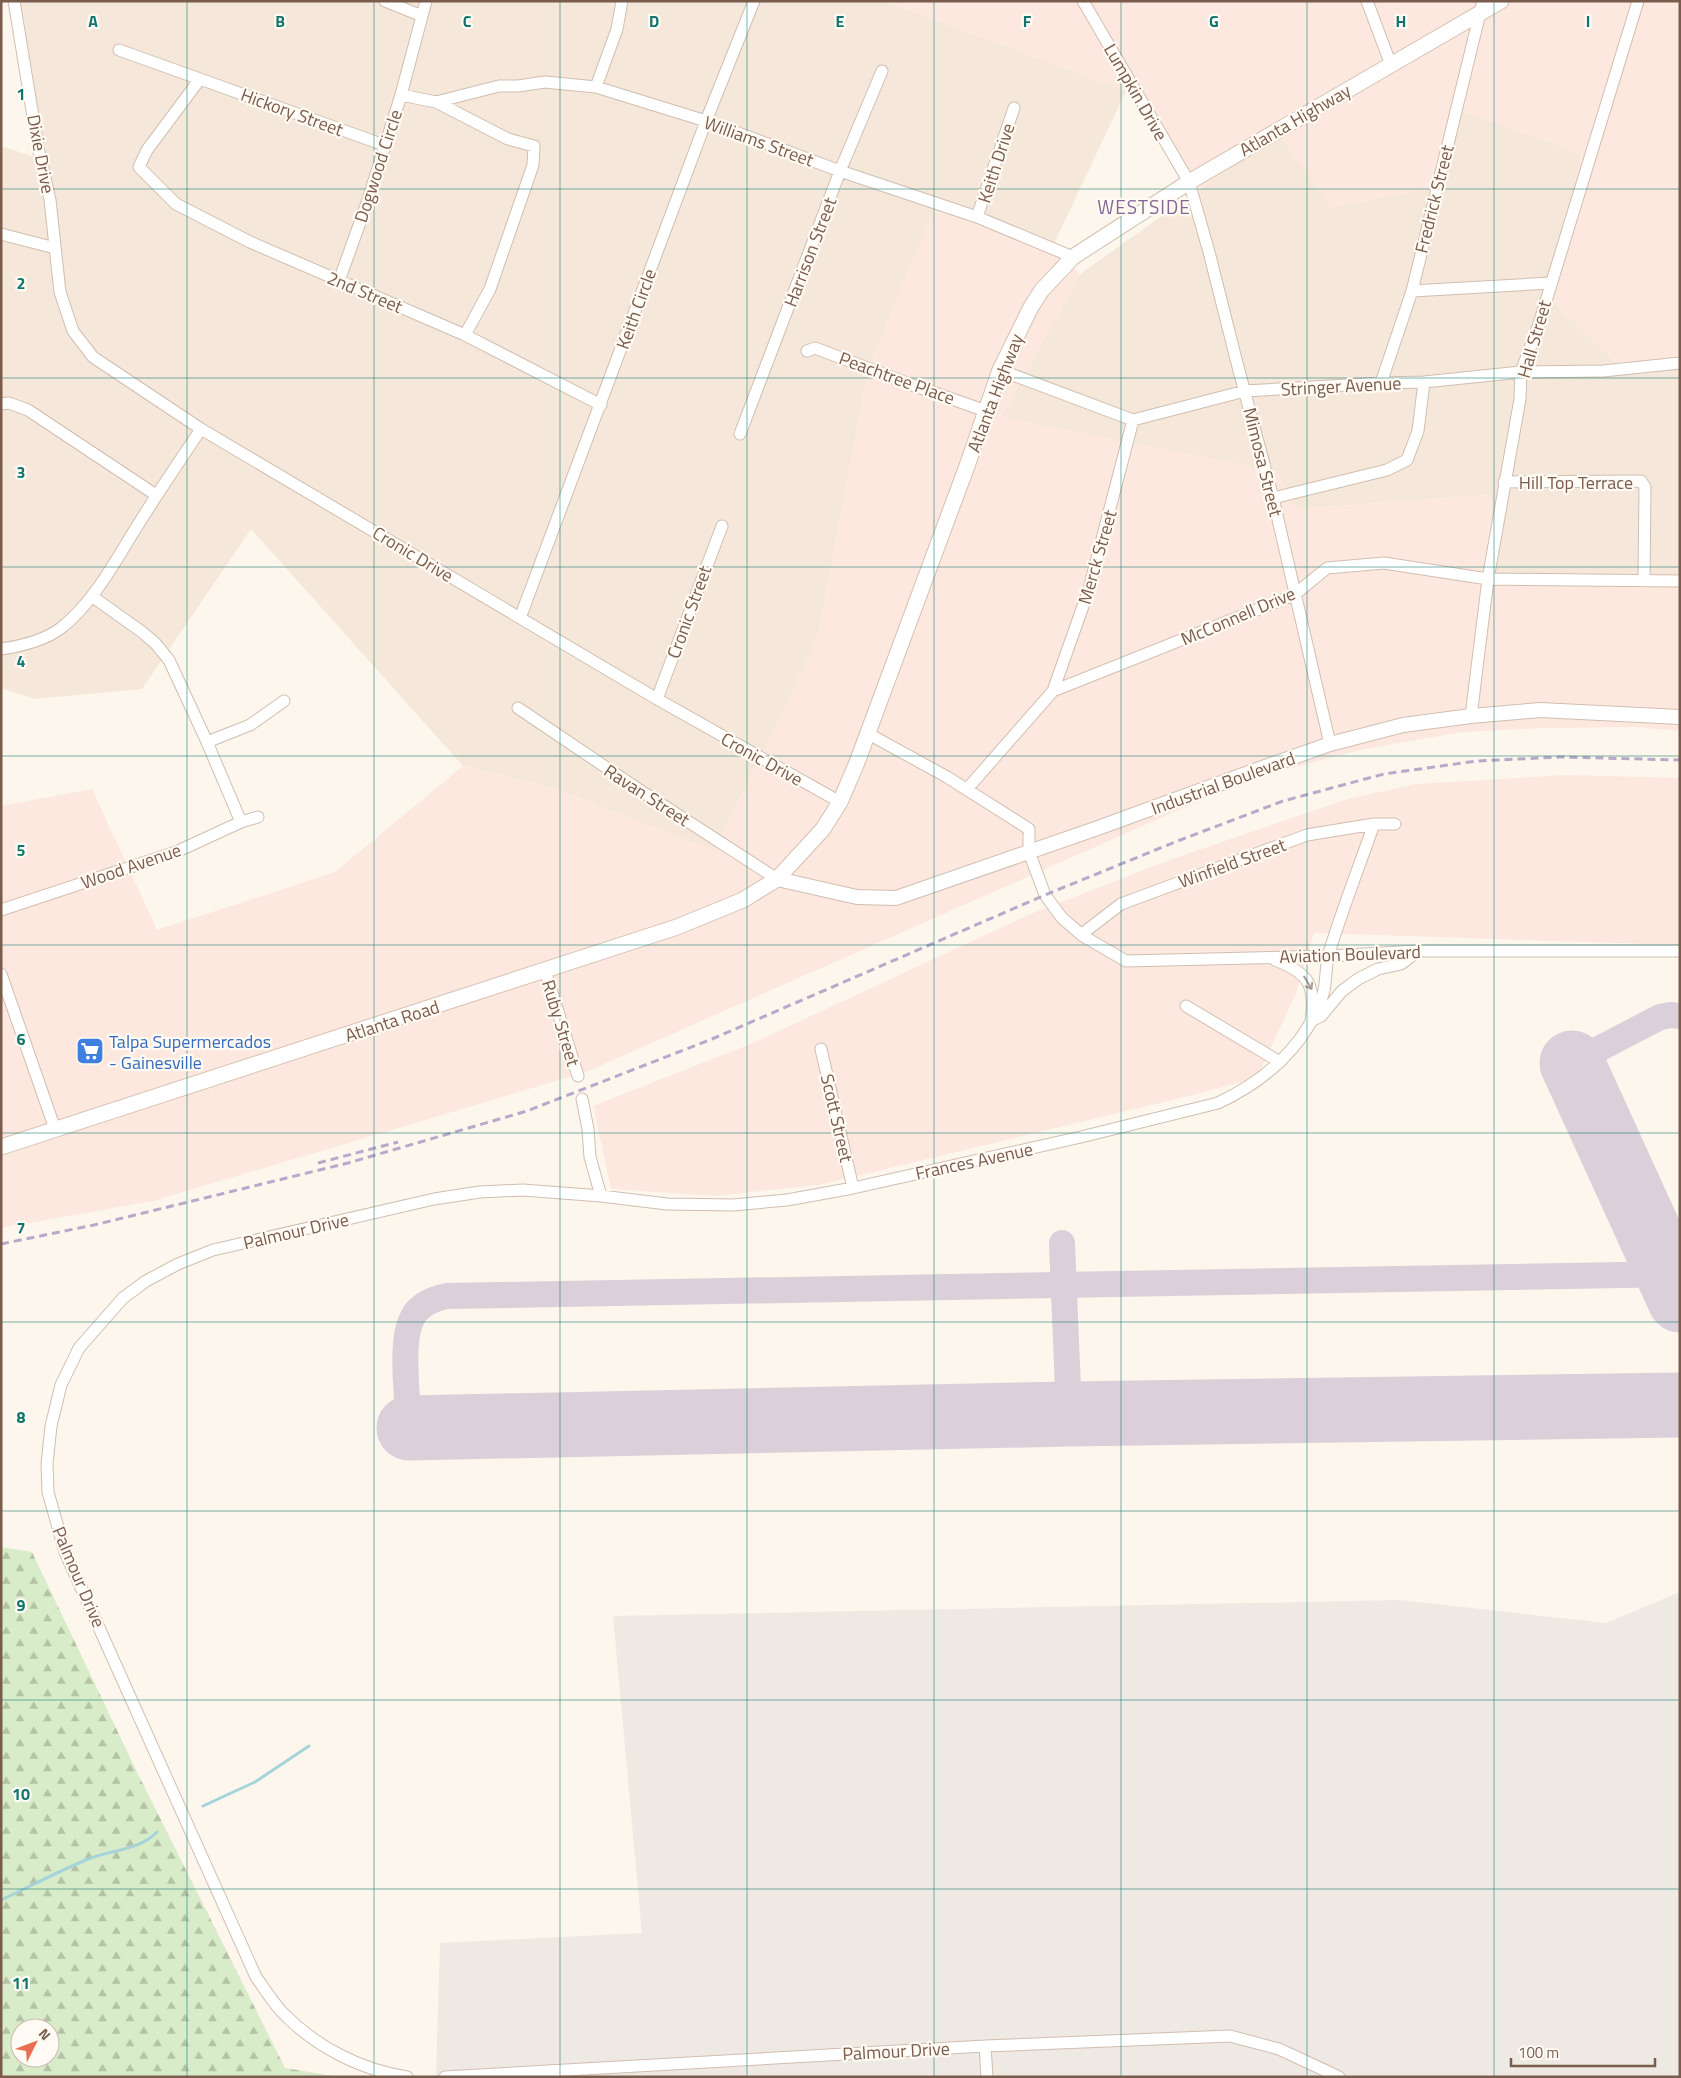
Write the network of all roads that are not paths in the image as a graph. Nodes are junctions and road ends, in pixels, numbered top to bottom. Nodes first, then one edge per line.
1 (14, 1) edge
2 (385, 1) edge
3 (426, 1) edge
4 (622, 1) edge
5 (754, 1) edge
6 (1083, 1) edge
7 (1367, 1) edge
8 (1501, 1) edge
9 (1638, 1) edge
10 (1481, 7) edge
11 (422, 16) junction
12 (118, 50) dead end
13 (1391, 65) junction
14 (882, 72) dead end
15 (200, 79) junction
16 (596, 87) junction
17 (401, 95) junction
18 (436, 102) junction
19 (1014, 108) dead end
20 (706, 121) junction
21 (384, 145) junction
22 (840, 171) junction
23 (1189, 182) junction
24 (978, 217) junction
25 (1, 234) edge
26 (55, 248) junction
27 (1073, 256) junction
28 (340, 281) junction
29 (1550, 283) junction
30 (1412, 291) junction
31 (465, 335) junction
32 (808, 351) dead end
33 (1680, 363) edge
34 (1000, 370) junction
35 (1521, 372) junction
36 (1424, 382) junction
37 (1381, 383) junction
38 (1245, 391) junction
39 (1, 404) edge
40 (600, 405) junction
41 (986, 411) junction
42 (1133, 420) junction
43 (200, 429) junction
44 (740, 434) dead end
45 (1504, 482) junction
46 (156, 495) junction
47 (1273, 498) junction
48 (722, 526) dead end
49 (1488, 579) junction
50 (1644, 580) junction
51 (1680, 580) edge
52 (1294, 595) junction
53 (92, 596) junction
54 (520, 618) junction
55 (1, 650) edge
56 (1053, 691) junction
57 (657, 699) junction
58 (284, 701) dead end
59 (518, 708) dead end
60 (1471, 716) junction
61 (1680, 717) edge
62 (867, 733) junction
63 (207, 742) junction
64 (1330, 744) junction
65 (967, 790) junction
66 (840, 802) junction
67 (258, 816) dead end
68 (241, 822) junction
69 (1374, 824) junction
70 (1395, 824) dead end
71 (1029, 852) junction
72 (777, 879) junction
73 (1, 910) edge
74 (1082, 936) junction
75 (1418, 951) junction
76 (1680, 951) edge
77 (1328, 956) junction
78 (1268, 957) junction
79 (545, 970) junction
80 (1, 974) edge
81 (1186, 1006) dead end
82 (1312, 1021) junction
83 (821, 1048) dead end
84 (1280, 1062) junction
85 (578, 1076) dead end
86 (582, 1099) dead end
87 (55, 1129) junction
88 (1, 1147) edge
89 (853, 1188) junction
90 (601, 1196) junction
91 (985, 2046) junction
92 (407, 2077) edge
93 (445, 2077) edge
94 (987, 2077) edge
95 (1339, 2077) edge

1 - 26 street, Dixie Drive
2 - 11 street
3 - 11 street
4 - 16 street
5 - 20 street, Keith Circle
6 - 23 street, Lumpkin Drive
7 - 13 street
8 - 10 main road, Atlanta Highway
9 - 29 street, Hall Street
10 - 13 main road, Atlanta Highway
10 - 30 street, Fredrick Street
11 - 17 street
12 - 15 street, Hickory Street
13 - 23 main road, Atlanta Highway
14 - 22 street, Harrison Street
15 - 21 street, Hickory Street
15 - 28 street, 2nd Street
16 - 18 street, Williams Street
16 - 20 street, Williams Street
17 - 18 street, Dogwood Circle
17 - 21 street, Dogwood Circle
18 - 31 street, Dogwood Circle
19 - 24 street, Keith Drive
20 - 22 street, Williams Street
20 - 40 street, Keith Circle
21 - 28 street, Dogwood Circle
22 - 24 street, Williams Street
22 - 44 street, Harrison Street
23 - 27 main road, Atlanta Highway
23 - 38 street, Mimosa Street
24 - 27 street, Williams Street
25 - 26 street
26 - 43 street, Cronic Drive
27 - 34 main road, Atlanta Highway
28 - 31 street, 2nd Street
29 - 30 street
29 - 35 street, Hall Street
30 - 37 street, Fredrick Street
31 - 40 street, 2nd Street
32 - 41 street, Peachtree Place
33 - 35 street, Stringer Avenue
34 - 41 main road, Atlanta Highway
34 - 42 street
35 - 36 street, Stringer Avenue
35 - 45 street, Hall Street
36 - 37 street, Stringer Avenue
36 - 47 street, Stringer Avenue
37 - 38 street, Stringer Avenue
38 - 42 street, Stringer Avenue
38 - 47 street, Mimosa Street
39 - 46 street
40 - 54 street, Keith Circle
41 - 62 main road, Atlanta Highway
42 - 56 street, Merck Street
43 - 46 street
43 - 54 street, Cronic Drive
45 - 49 street, Hall Street
45 - 50 street, Hill Top Terrace
46 - 53 street
47 - 52 street, Mimosa Street
48 - 57 street, Cronic Street
49 - 50 street, McConnell Drive
49 - 52 street, McConnell Drive
49 - 60 street, Hall Street
50 - 51 street, McConnell Drive
52 - 56 street, McConnell Drive
52 - 64 street, Mimosa Street
53 - 55 street
53 - 63 street
54 - 57 street, Cronic Drive
56 - 65 street, McConnell Drive
57 - 66 street, Cronic Drive
58 - 63 street
59 - 72 street, Ravan Street
60 - 61 street, Industrial Boulevard
60 - 64 street, Industrial Boulevard
62 - 65 street
62 - 66 main road, Atlanta Highway
63 - 68 street
64 - 71 street, Industrial Boulevard
65 - 71 street
66 - 72 main road, Atlanta Highway
67 - 68 street, Wood Avenue
68 - 73 street, Wood Avenue
69 - 70 street, Winfield Street
69 - 74 street, Winfield Street
69 - 77 street, Frances Avenue
71 - 72 street, Industrial Boulevard
71 - 74 street, Aviation Boulevard
72 - 79 main road, Atlanta Road
74 - 78 street, Aviation Boulevard
75 - 76 street, Aviation Boulevard
75 - 77 street, Aviation Boulevard
75 - 82 street, Frances Avenue
77 - 78 street, Aviation Boulevard
77 - 82 street, Frances Avenue
78 -> 82 street
79 - 85 street, Ruby Street
79 - 87 main road, Atlanta Road
80 - 87 street
81 - 84 street
82 - 84 street, Frances Avenue
83 - 89 street, Scott Street
84 - 89 street, Frances Avenue
86 - 90 street
87 - 88 main road, Atlanta Road
89 - 90 street, Frances Avenue
90 - 92 street, Palmour Drive
91 - 93 street, Palmour Drive
91 - 94 street
91 - 95 street, Palmour Drive

